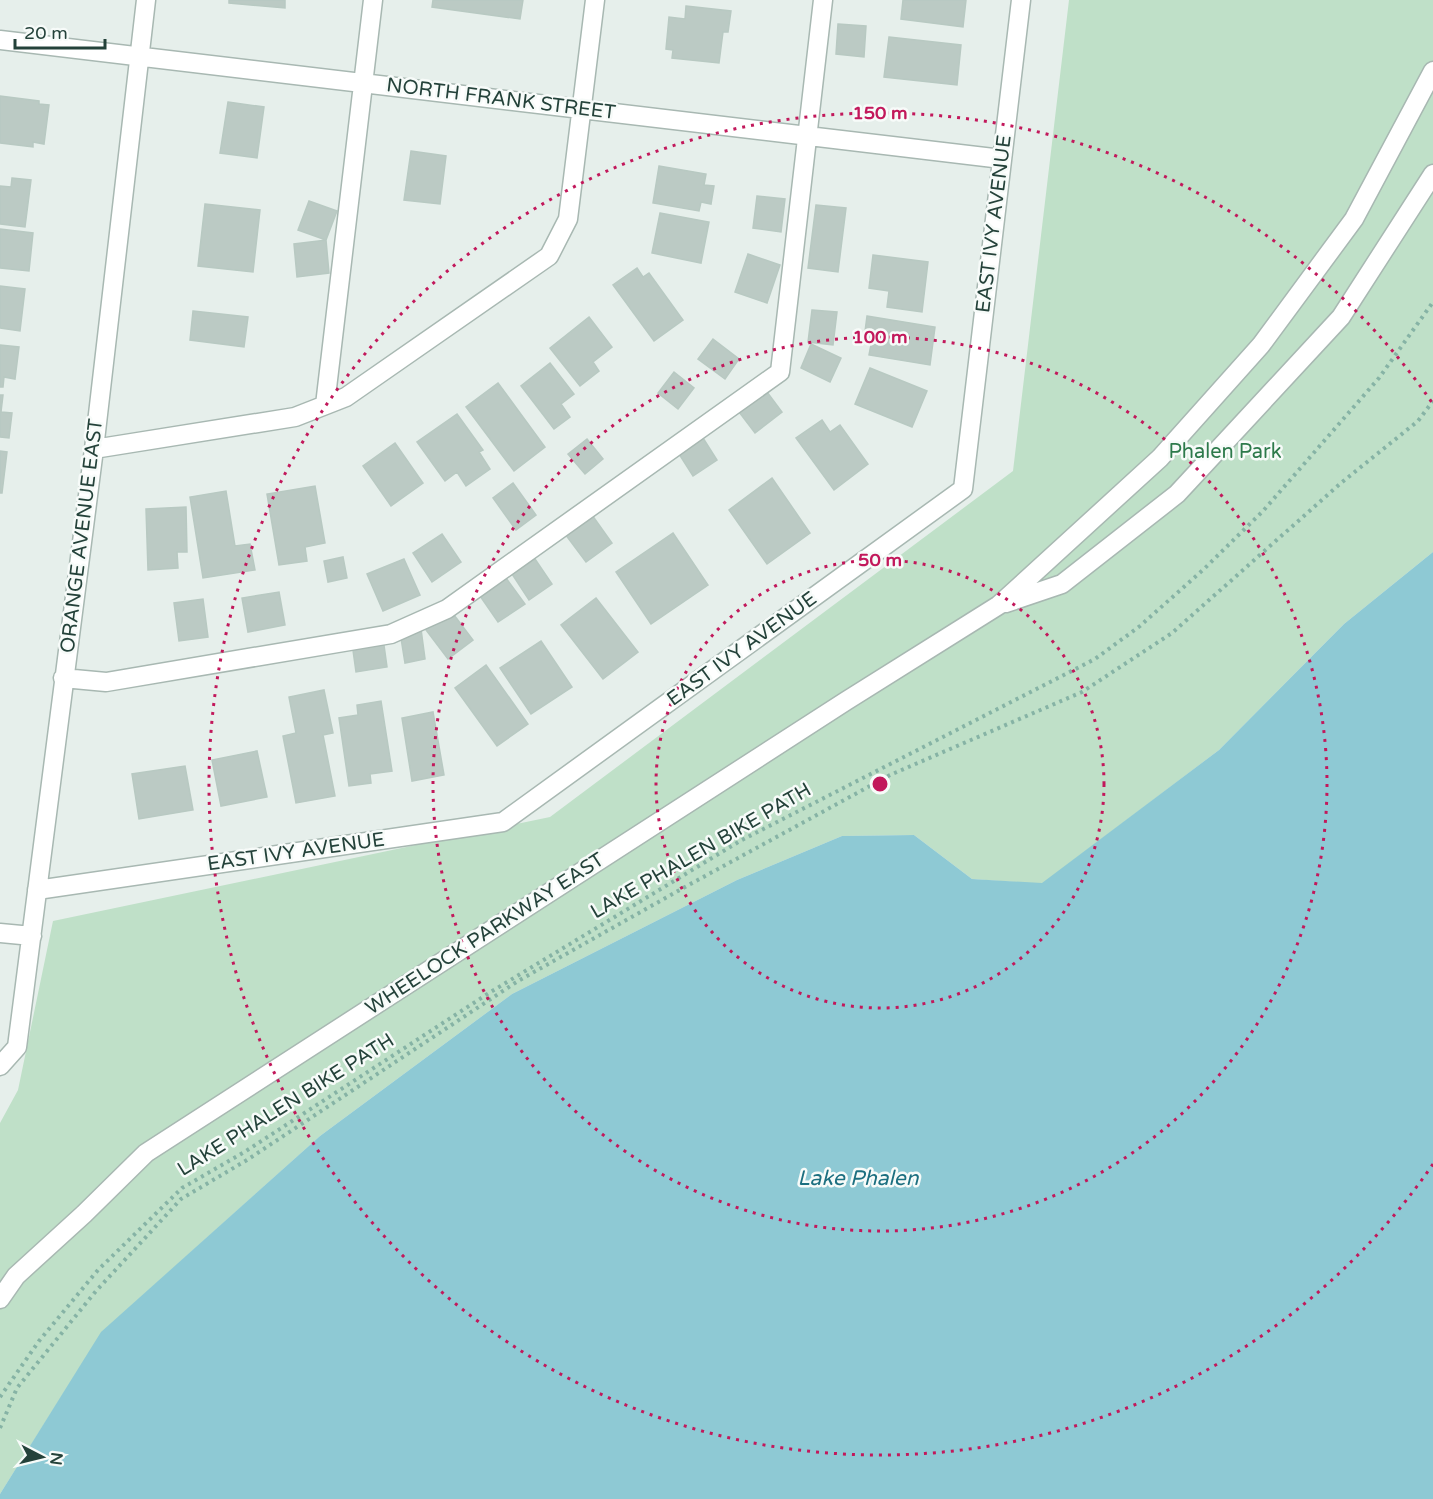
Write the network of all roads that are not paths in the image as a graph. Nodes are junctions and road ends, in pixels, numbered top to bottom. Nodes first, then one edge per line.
1 (146, 0) edge
2 (372, 0) edge
3 (595, 0) edge
4 (823, 0) edge
5 (1021, 0) edge
6 (0, 40) edge
7 (140, 56) junction
8 (1433, 71) edge
9 (363, 83) junction
10 (582, 109) junction
11 (808, 136) junction
12 (1002, 159) junction
13 (1433, 174) edge
14 (325, 405) junction
15 (94, 449) junction
16 (999, 606) junction
17 (63, 678) junction
18 (37, 890) junction
19 (0, 933) edge
20 (32, 936) junction
21 (0, 1066) edge
22 (0, 1299) edge

1 - 7 street, ORANGE AVENUE EAST
2 - 9 street
3 - 10 street
4 - 11 street
5 - 12 street, EAST IVY AVENUE
6 - 7 street, NORTH FRANK STREET
7 - 9 street, NORTH FRANK STREET
7 - 15 street, ORANGE AVENUE EAST
8 - 16 street, WHEELOCK PARKWAY EAST
9 - 10 street, NORTH FRANK STREET
9 - 14 street
10 - 11 street, NORTH FRANK STREET
10 - 14 street
11 - 12 street, NORTH FRANK STREET
11 - 17 street
12 - 18 street, EAST IVY AVENUE
13 - 16 street, WHEELOCK PARKWAY EAST
14 - 15 street
15 - 17 street, ORANGE AVENUE EAST
16 - 22 street, WHEELOCK PARKWAY EAST
17 - 18 street, ORANGE AVENUE EAST
18 - 20 street, ORANGE AVENUE EAST
19 - 20 street
20 - 21 street, ORANGE AVENUE EAST

